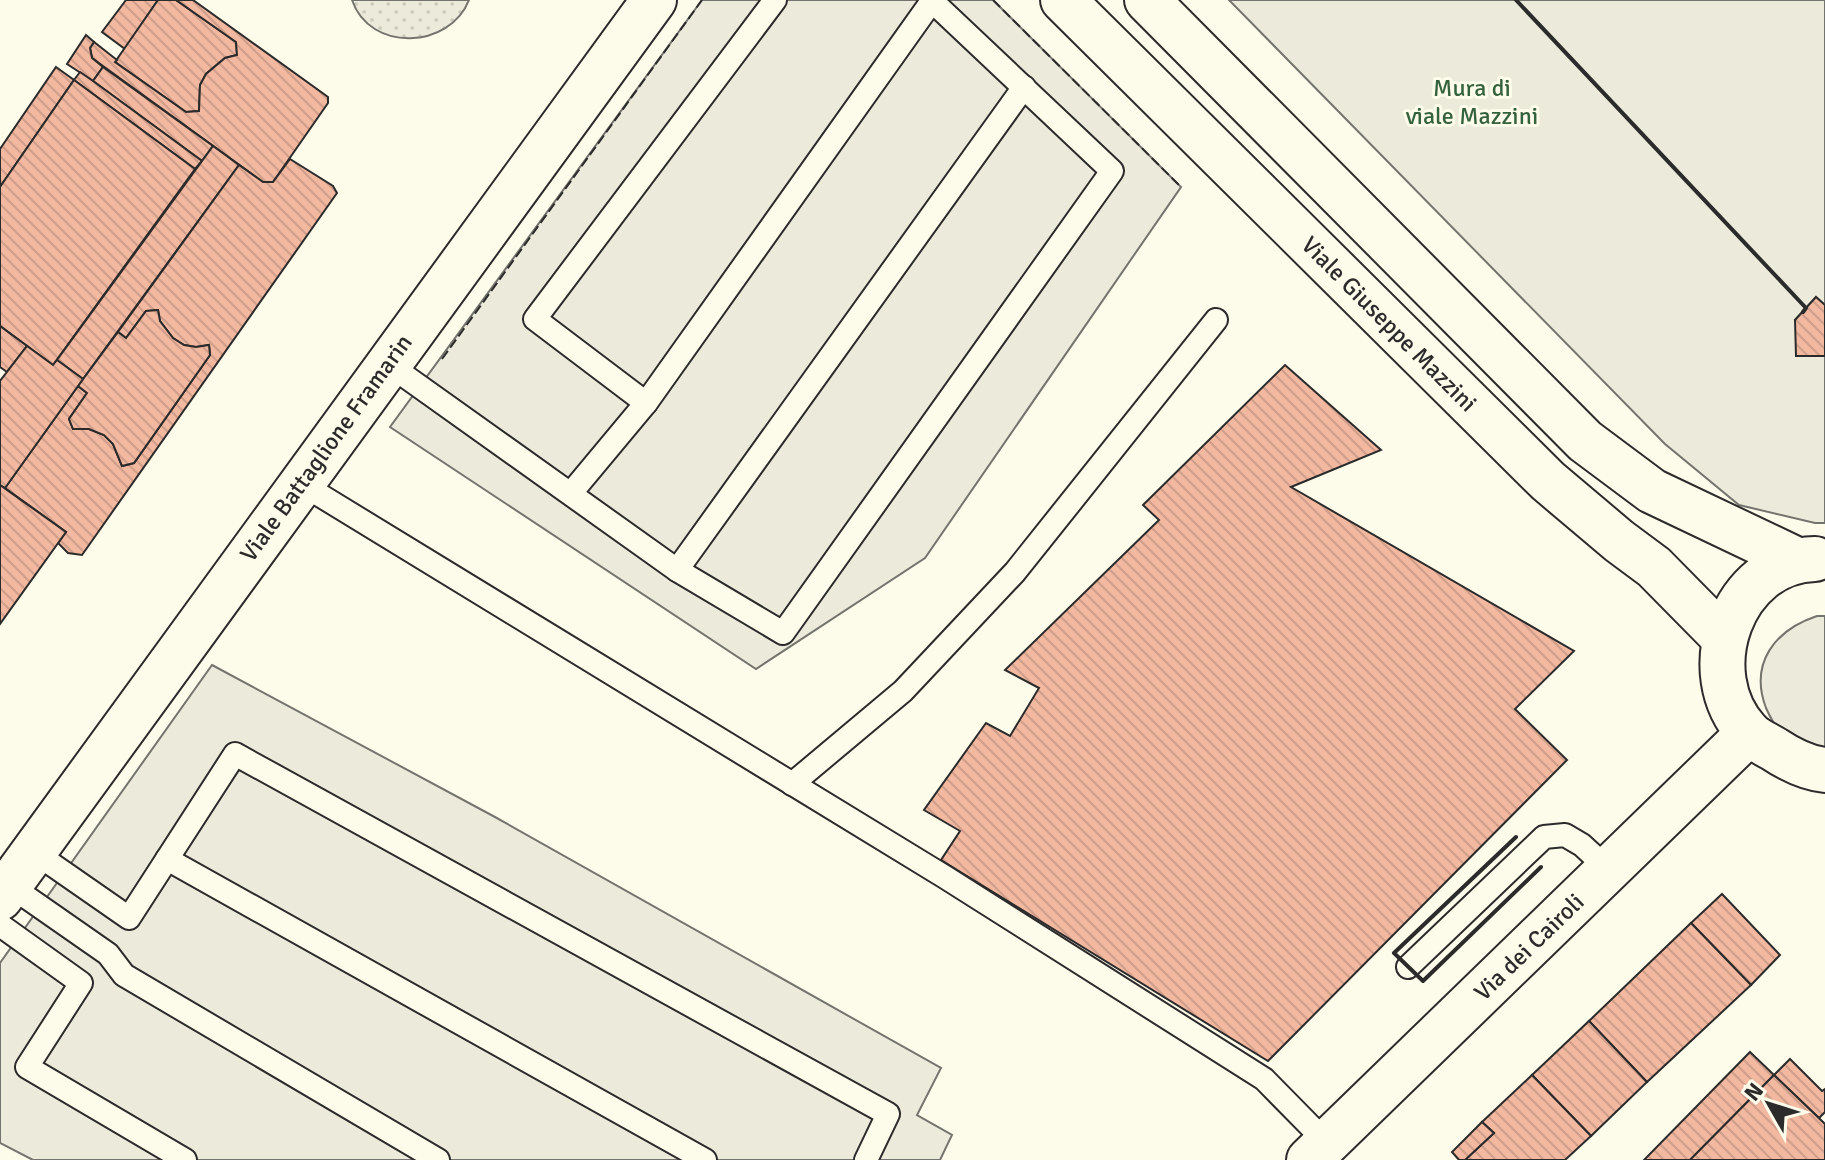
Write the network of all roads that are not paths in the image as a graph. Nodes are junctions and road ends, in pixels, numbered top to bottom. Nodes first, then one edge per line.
1 (654, 0) edge
2 (775, 0) edge
3 (932, 0) edge
4 (1063, 0) edge
5 (1147, 0) edge
6 (1024, 87) junction
7 (1216, 320) dead end
8 (388, 364) junction
9 (646, 403) junction
10 (300, 483) junction
11 (571, 493) junction
12 (1810, 559) edge
13 (677, 570) junction
14 (1724, 638) junction
15 (1749, 733) junction
16 (1823, 771) edge
17 (792, 784) junction
18 (167, 859) junction
19 (1609, 870) junction
20 (11, 890) edge
21 (1408, 967) dead end
22 (1318, 1151) edge
23 (185, 1160) edge
24 (438, 1160) edge
25 (705, 1160) edge
26 (866, 1160) edge

1 - 8 main road, Viale Battaglione Framarin
2 - 9 lane
3 - 6 lane
3 - 9 lane
4 - 14 main road, Viale Giuseppe Mazzini
5 - 12 main road
6 - 13 lane
6 - 13 lane
7 - 17 lane
8 - 10 main road, Viale Battaglione Framarin
8 - 11 lane
9 - 11 lane
10 - 17 lane
10 - 20 main road, Viale Battaglione Framarin
11 - 13 lane
12 - 14 main road
14 - 15 main road
15 - 16 main road
15 - 19 main road, Via dei Cairoli
17 - 22 lane
18 - 20 lane
18 - 25 lane
18 - 26 lane
19 - 21 lane
19 - 22 main road, Via dei Cairoli
20 - 23 lane
20 - 24 lane

